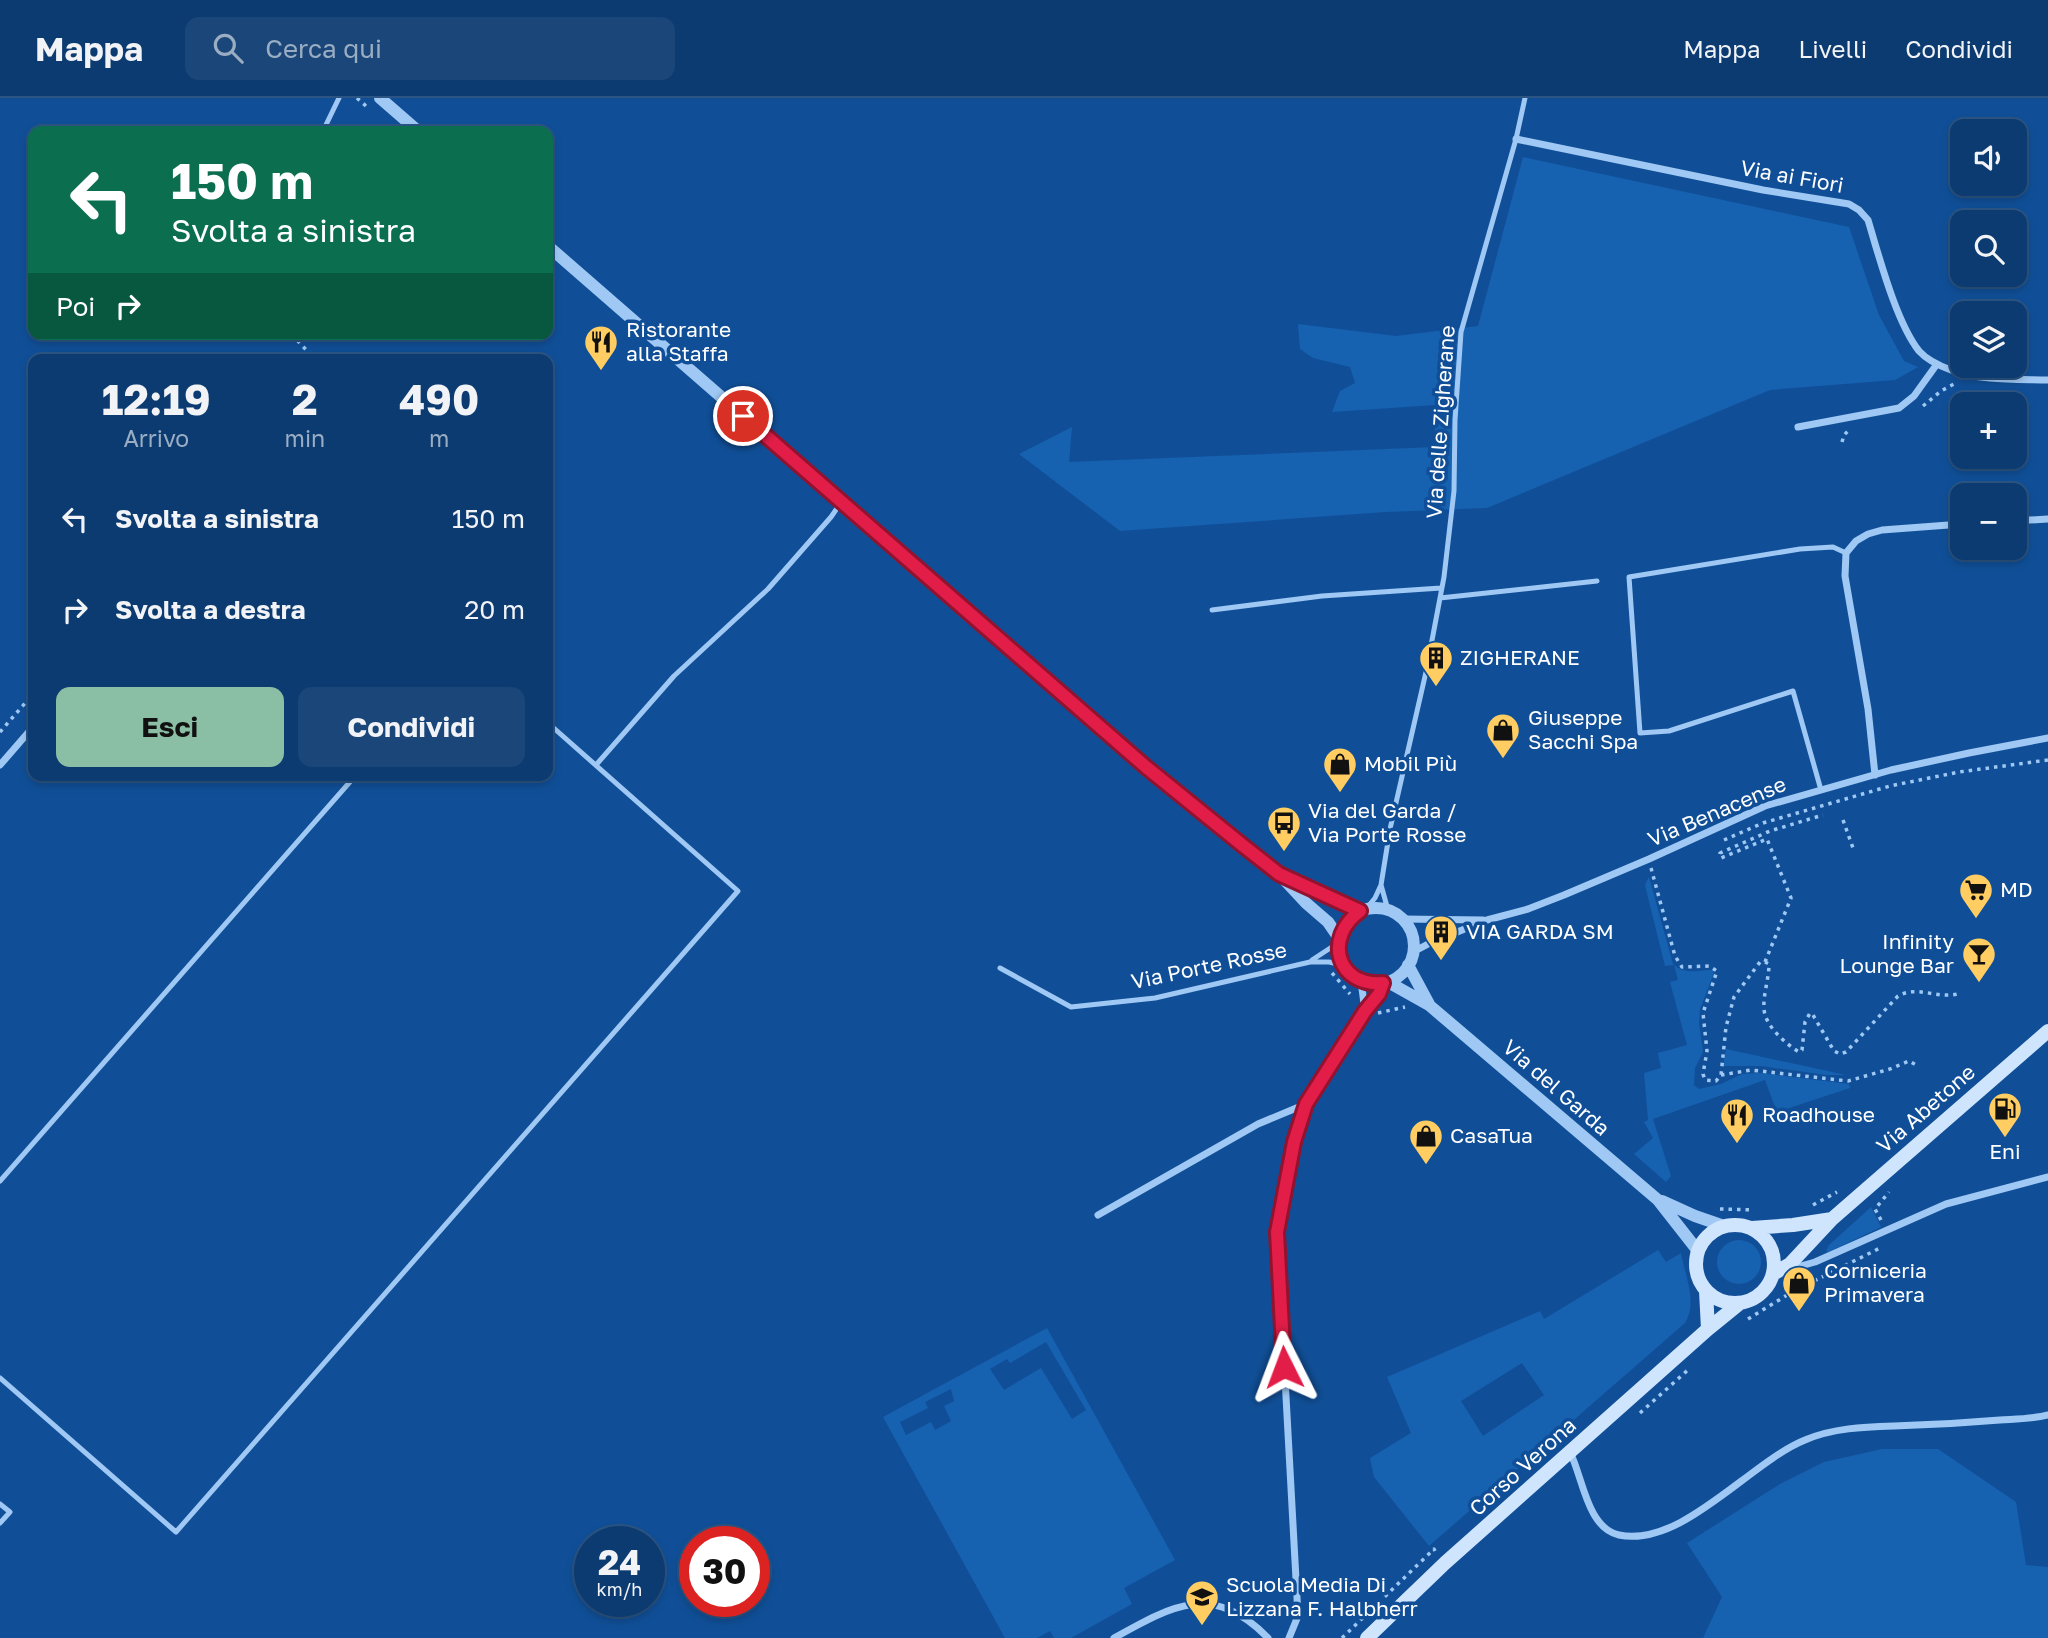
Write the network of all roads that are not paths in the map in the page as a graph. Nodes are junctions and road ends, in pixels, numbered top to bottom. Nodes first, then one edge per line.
1 (339, 98) edge
2 (380, 98) edge
3 (1525, 98) edge
4 (325, 126) edge
5 (412, 126) edge
6 (1516, 139) junction
7 (553, 250) edge
8 (1937, 364) junction
9 (2048, 380) edge
10 (1798, 427) dead end
11 (842, 501) junction
12 (2048, 519) edge
13 (2027, 520) edge
14 (1950, 525) edge
15 (1846, 553) junction
16 (1597, 581) dead end
17 (1441, 589) junction
18 (1440, 598) junction
19 (1212, 610) dead end
20 (553, 727) edge
21 (28, 733) edge
22 (2048, 738) edge
23 (0, 765) edge
24 (596, 765) junction
25 (1875, 775) junction
26 (351, 781) edge
27 (1821, 790) junction
28 (1279, 874) junction
29 (1381, 885) junction
30 (1363, 910) junction
31 (1388, 910) junction
32 (1402, 919) junction
33 (1487, 920) junction
34 (1338, 940) junction
35 (1410, 958) junction
36 (1310, 962) junction
37 (1343, 965) junction
38 (1000, 968) dead end
39 (1361, 981) junction
40 (1385, 982) junction
41 (1430, 1004) junction
42 (1365, 1011) junction
43 (2048, 1031) edge
44 (1306, 1104) junction
45 (2048, 1177) edge
46 (0, 1181) edge
47 (1658, 1200) junction
48 (1098, 1215) dead end
49 (1832, 1219) junction
50 (1724, 1226) junction
51 (1752, 1228) junction
52 (1698, 1251) junction
53 (1773, 1274) junction
54 (1706, 1291) junction
55 (1741, 1303) junction
56 (1708, 1329) junction
57 (0, 1378) edge
58 (2048, 1415) edge
59 (1570, 1452) junction
60 (0, 1504) edge
61 (0, 1523) edge
62 (1114, 1638) edge
63 (1268, 1638) edge
64 (1289, 1638) edge
65 (1367, 1638) edge

1 - 4 lane
2 - 5 street
3 - 6 lane, Via delle Zigherane
6 - 8 street, Via ai Fiori
6 - 17 lane, Via delle Zigherane
7 - 11 street
8 - 9 street, Via ai Fiori
8 - 10 street
11 - 24 lane
11 - 28 street
12 - 13 street
14 - 15 street
15 - 25 street
15 - 27 lane
16 - 18 lane
17 - 18 lane, Via delle Zigherane
17 - 19 lane
18 - 29 lane, Via delle Zigherane
20 - 24 lane
21 - 23 street
22 - 25 street, Via Benacense
24 - 57 lane
25 - 27 street, Via Benacense
26 - 46 lane
27 - 33 street, Via Benacense
28 - 30 street
28 - 34 street
29 - 30 lane, Via delle Zigherane
29 - 31 lane, Via delle Zigherane
30 - 31 street
30 - 34 street
31 - 32 street
32 - 33 street
32 - 35 street
33 - 35 street
34 - 36 lane
34 - 37 street
35 - 40 street
35 - 41 street, Via del Garda
36 - 37 lane
36 - 38 lane, Via Porte Rosse
37 - 39 street
39 - 40 street
39 - 42 street
40 - 41 street, Via del Garda
40 - 42 street
41 - 47 street, Via del Garda
42 - 44 street
43 - 49 main road, Via Abetone
44 - 48 street
44 - 64 street
45 - 53 street
47 - 50 street, Via del Garda
47 - 52 street, Via del Garda
49 - 51 main road
49 - 53 main road, Via Abetone
50 - 51 main road
50 - 52 main road
51 - 53 main road
52 - 54 main road
53 - 55 main road
54 - 55 main road
54 - 56 main road
55 - 56 main road, Corso Verona
56 - 59 main road, Corso Verona
58 - 59 street
59 - 65 main road, Corso Verona
60 - 61 lane
62 - 63 street

